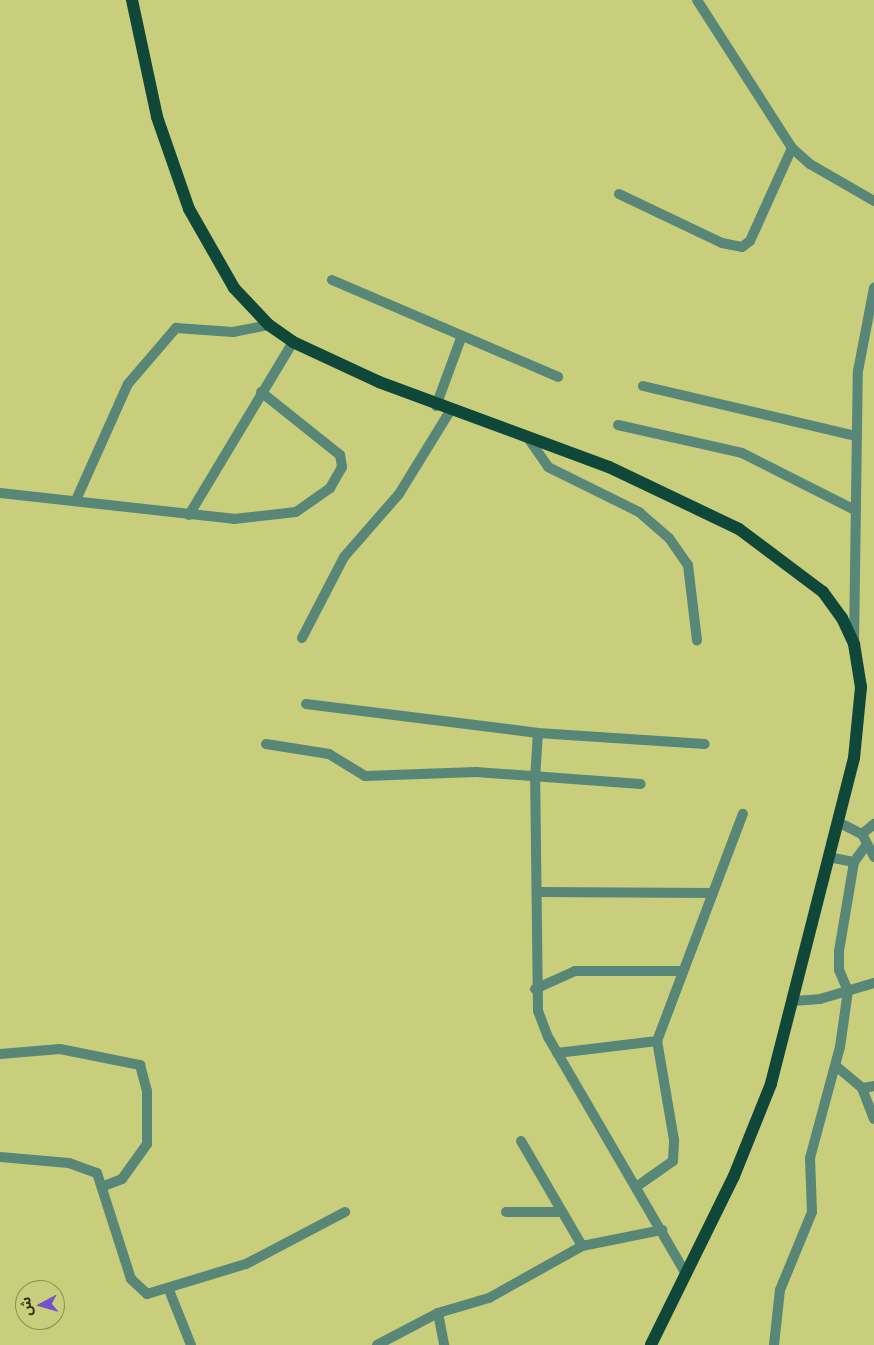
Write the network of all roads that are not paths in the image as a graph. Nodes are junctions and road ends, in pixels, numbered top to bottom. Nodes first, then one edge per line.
1 (132, 0) edge
2 (697, 0) edge
3 (792, 148) junction
4 (619, 194) dead end
5 (874, 201) edge
6 (332, 280) dead end
7 (874, 288) edge
8 (269, 324) junction
9 (461, 338) junction
10 (293, 342) junction
11 (558, 377) dead end
12 (643, 386) dead end
13 (260, 392) junction
14 (436, 406) junction
15 (450, 411) junction
16 (618, 425) dead end
17 (856, 436) junction
18 (528, 438) junction
19 (0, 493) edge
20 (76, 500) junction
21 (855, 510) junction
22 (190, 515) junction
23 (302, 638) dead end
24 (697, 640) dead end
25 (854, 644) junction
26 (306, 704) dead end
27 (538, 733) junction
28 (266, 744) dead end
29 (704, 744) dead end
30 (535, 779) junction
31 (641, 784) dead end
32 (743, 814) dead end
33 (838, 822) junction
34 (874, 824) edge
35 (862, 834) junction
36 (865, 847) junction
37 (828, 857) junction
38 (874, 857) edge
39 (854, 862) junction
40 (537, 892) junction
41 (713, 893) junction
42 (682, 971) junction
43 (874, 983) edge
44 (535, 989) junction
45 (848, 990) junction
46 (793, 1001) junction
47 (657, 1041) junction
48 (557, 1053) junction
49 (0, 1054) edge
50 (836, 1066) junction
51 (874, 1086) edge
52 (862, 1088) junction
53 (874, 1119) edge
54 (521, 1141) dead end
55 (0, 1157) edge
56 (104, 1186) junction
57 (636, 1187) junction
58 (344, 1212) dead end
59 (506, 1212) dead end
60 (559, 1212) junction
61 (662, 1230) junction
62 (582, 1246) junction
63 (686, 1274) junction
64 (170, 1290) junction
65 (438, 1313) junction
66 (191, 1345) edge
67 (377, 1345) edge
68 (444, 1345) edge
69 (651, 1345) edge
70 (774, 1345) edge

1 - 8 main road
2 - 3 street
3 - 4 street
3 - 5 street
6 - 9 street
7 - 17 street
8 - 10 main road
8 - 20 street
9 - 11 street
9 - 14 street
10 - 13 street
10 - 14 main road
12 - 17 street
13 - 22 street
13 - 22 street
14 - 15 main road
15 - 18 main road
15 - 23 street
16 - 21 street
17 - 21 street
18 - 24 street
18 - 25 main road
19 - 20 street
20 - 22 street
21 - 25 street
25 - 33 main road
26 - 27 street
27 - 29 street
27 - 30 street
28 - 30 street
30 - 31 street
30 - 40 street
32 - 41 street
33 - 35 street
33 - 37 main road
34 - 35 street
35 - 36 street
36 - 38 street
36 - 39 street
37 - 39 street
37 - 46 main road
39 - 45 street
40 - 41 street
40 - 44 street
41 - 42 street
42 - 44 street
42 - 47 street
43 - 45 street
44 - 48 street
45 - 46 street
45 - 50 street
46 - 63 main road
47 - 48 street
47 - 57 street
48 - 57 street
49 - 56 street
50 - 52 street
50 - 70 street
51 - 52 street
52 - 53 street
54 - 60 street
55 - 56 street
56 - 64 street
57 - 61 street
58 - 64 street
59 - 60 street
60 - 62 street
61 - 62 street
61 - 63 street
62 - 65 street
63 - 69 main road
64 - 66 street
65 - 67 street
65 - 68 street

